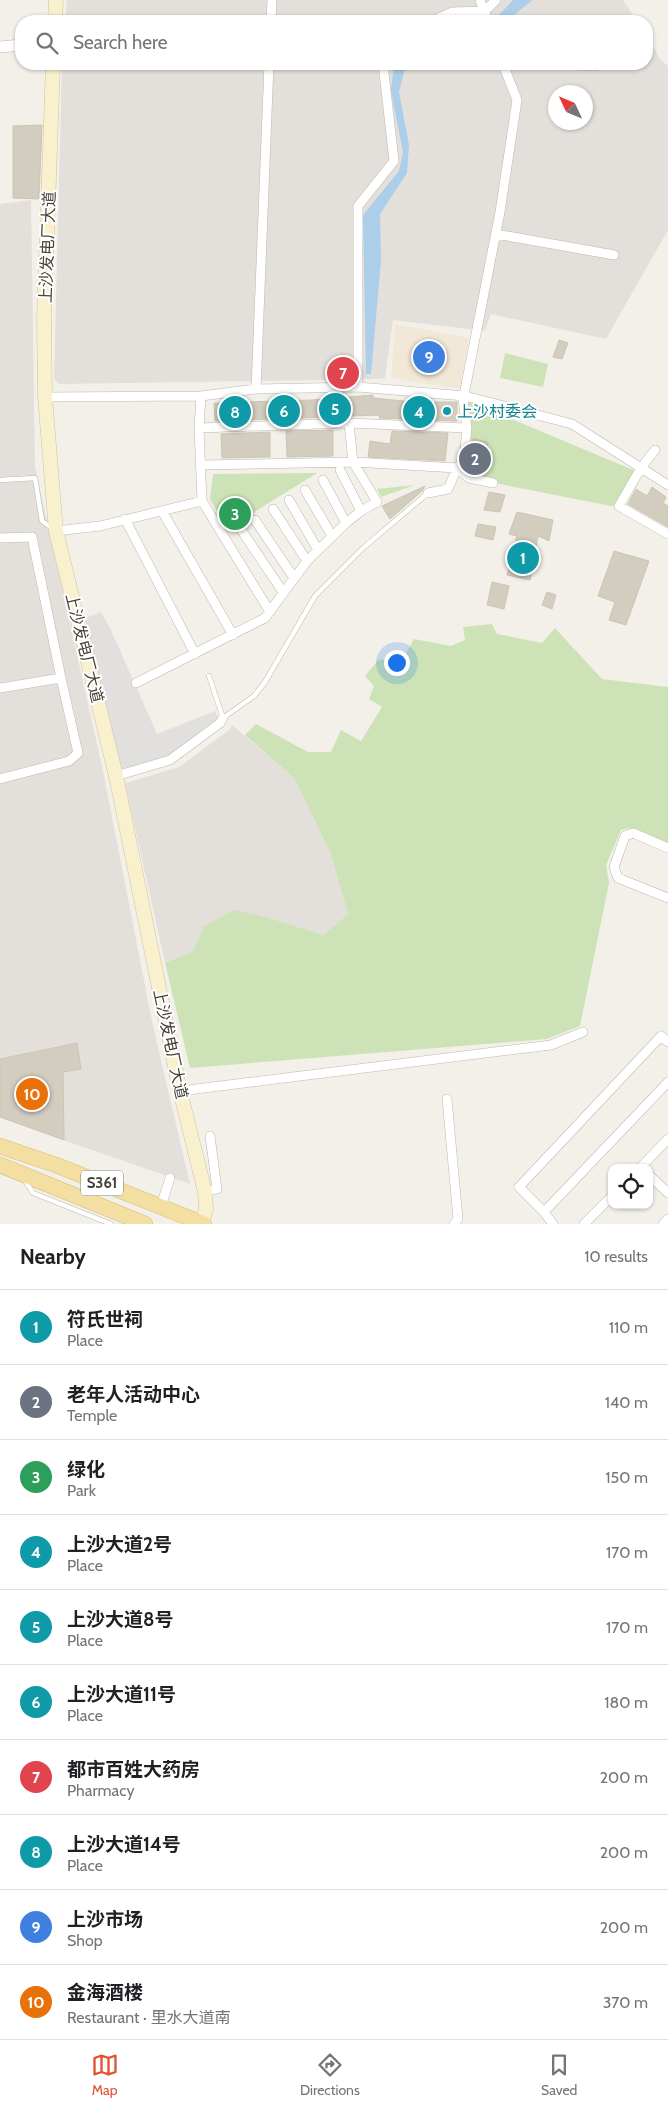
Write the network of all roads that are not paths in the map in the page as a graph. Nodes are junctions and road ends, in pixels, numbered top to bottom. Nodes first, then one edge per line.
1 (56, 0) edge
2 (272, 0) edge
3 (480, 0) edge
4 (496, 0) edge
5 (485, 11) junction
6 (55, 15) edge
7 (271, 15) edge
8 (445, 15) edge
9 (486, 15) edge
10 (15, 46) edge
11 (0, 47) edge
12 (53, 70) edge
13 (269, 70) edge
14 (384, 70) edge
15 (505, 70) edge
16 (496, 234) junction
17 (614, 255) dead end
18 (358, 387) junction
19 (256, 389) junction
20 (200, 396) junction
21 (465, 396) junction
22 (45, 397) junction
23 (349, 423) junction
24 (199, 428) junction
25 (467, 428) junction
26 (655, 450) dead end
27 (353, 462) junction
28 (202, 465) junction
29 (457, 468) junction
30 (641, 468) junction
31 (340, 470) dead end
32 (0, 480) edge
33 (323, 480) dead end
34 (493, 483) dead end
35 (668, 485) edge
36 (305, 490) dead end
37 (428, 492) joint
38 (289, 500) dead end
39 (202, 501) junction
40 (273, 509) dead end
41 (162, 511) junction
42 (361, 511) junction
43 (125, 519) junction
44 (255, 520) dead end
45 (346, 523) junction
46 (240, 528) dead end
47 (56, 531) junction
48 (668, 534) edge
49 (332, 536) junction
50 (0, 538) edge
51 (318, 550) junction
52 (307, 561) junction
53 (294, 578) junction
54 (283, 592) junction
55 (270, 612) junction
56 (233, 635) junction
57 (195, 654) junction
58 (209, 676) dead end
59 (61, 678) junction
60 (136, 683) dead end
61 (0, 688) edge
62 (223, 718) junction
63 (116, 776) junction
64 (0, 778) edge
65 (668, 848) edge
66 (668, 898) edge
67 (583, 1032) dead end
68 (668, 1042) edge
69 (668, 1082) edge
70 (180, 1091) junction
71 (447, 1099) dead end
72 (210, 1136) dead end
73 (668, 1139) edge
74 (0, 1146) edge
75 (644, 1164) edge
76 (0, 1166) edge
77 (20, 1174) junction
78 (0, 1175) edge
79 (170, 1178) dead end
80 (653, 1179) edge
81 (205, 1192) junction
82 (668, 1193) edge
83 (608, 1200) edge
84 (162, 1206) junction
85 (544, 1212) junction
86 (668, 1219) edge
87 (111, 1224) edge
88 (145, 1224) edge
89 (203, 1224) edge
90 (454, 1224) edge
91 (553, 1224) edge
92 (584, 1224) edge
93 (664, 1224) edge

1 - 6 main road
2 - 7 street
3 - 5 street
4 - 5 street
5 - 8 street
5 - 9 street
10 - 11 street
12 - 22 main road, 上沙发电厂大道
13 - 19 street
14 - 18 street
15 - 16 street
16 - 17 street
16 - 21 street
18 - 19 street
18 - 21 street
19 - 20 street
20 - 22 street
20 - 24 street
21 - 25 street
21 - 30 street
22 - 47 main road, 上沙发电厂大道
23 - 24 street
23 - 25 street
23 - 27 street
24 - 28 street
25 - 29 street
26 - 30 street
27 - 28 street
27 - 29 street
27 - 42 street
28 - 39 street
29 - 34 street
29 - 37 street
30 - 35 street
30 - 48 street
31 - 42 street
32 - 47 lane
33 - 45 street
36 - 49 street
37 - 62 lane
38 - 51 street
39 - 41 street
39 - 55 street
40 - 52 street
41 - 43 street
41 - 56 street
42 - 45 street
43 - 47 street
43 - 57 street
44 - 53 street
45 - 49 street
46 - 54 street
47 - 63 main road, 上沙发电厂大道
49 - 51 street
50 - 59 street
51 - 52 street
52 - 53 street
53 - 54 street
54 - 55 street
55 - 56 street
56 - 57 street
57 - 60 street
58 - 62 lane
59 - 61 street
59 - 64 street
62 - 63 street
63 - 70 main road, 上沙发电厂大道
65 - 66 street
67 - 70 street
68 - 85 street
69 - 85 street
70 - 81 main road, 上沙发电厂大道
71 - 90 street
72 - 81 street
73 - 75 street
74 - 84 main road, S361
76 - 77 main road, S361
77 - 78 street
77 - 87 lane
77 - 88 main road, S361
79 - 84 street
80 - 82 street
81 - 89 main road, 上沙发电厂大道
83 - 92 street
84 - 89 main road, S361
85 - 91 street
86 - 93 street

